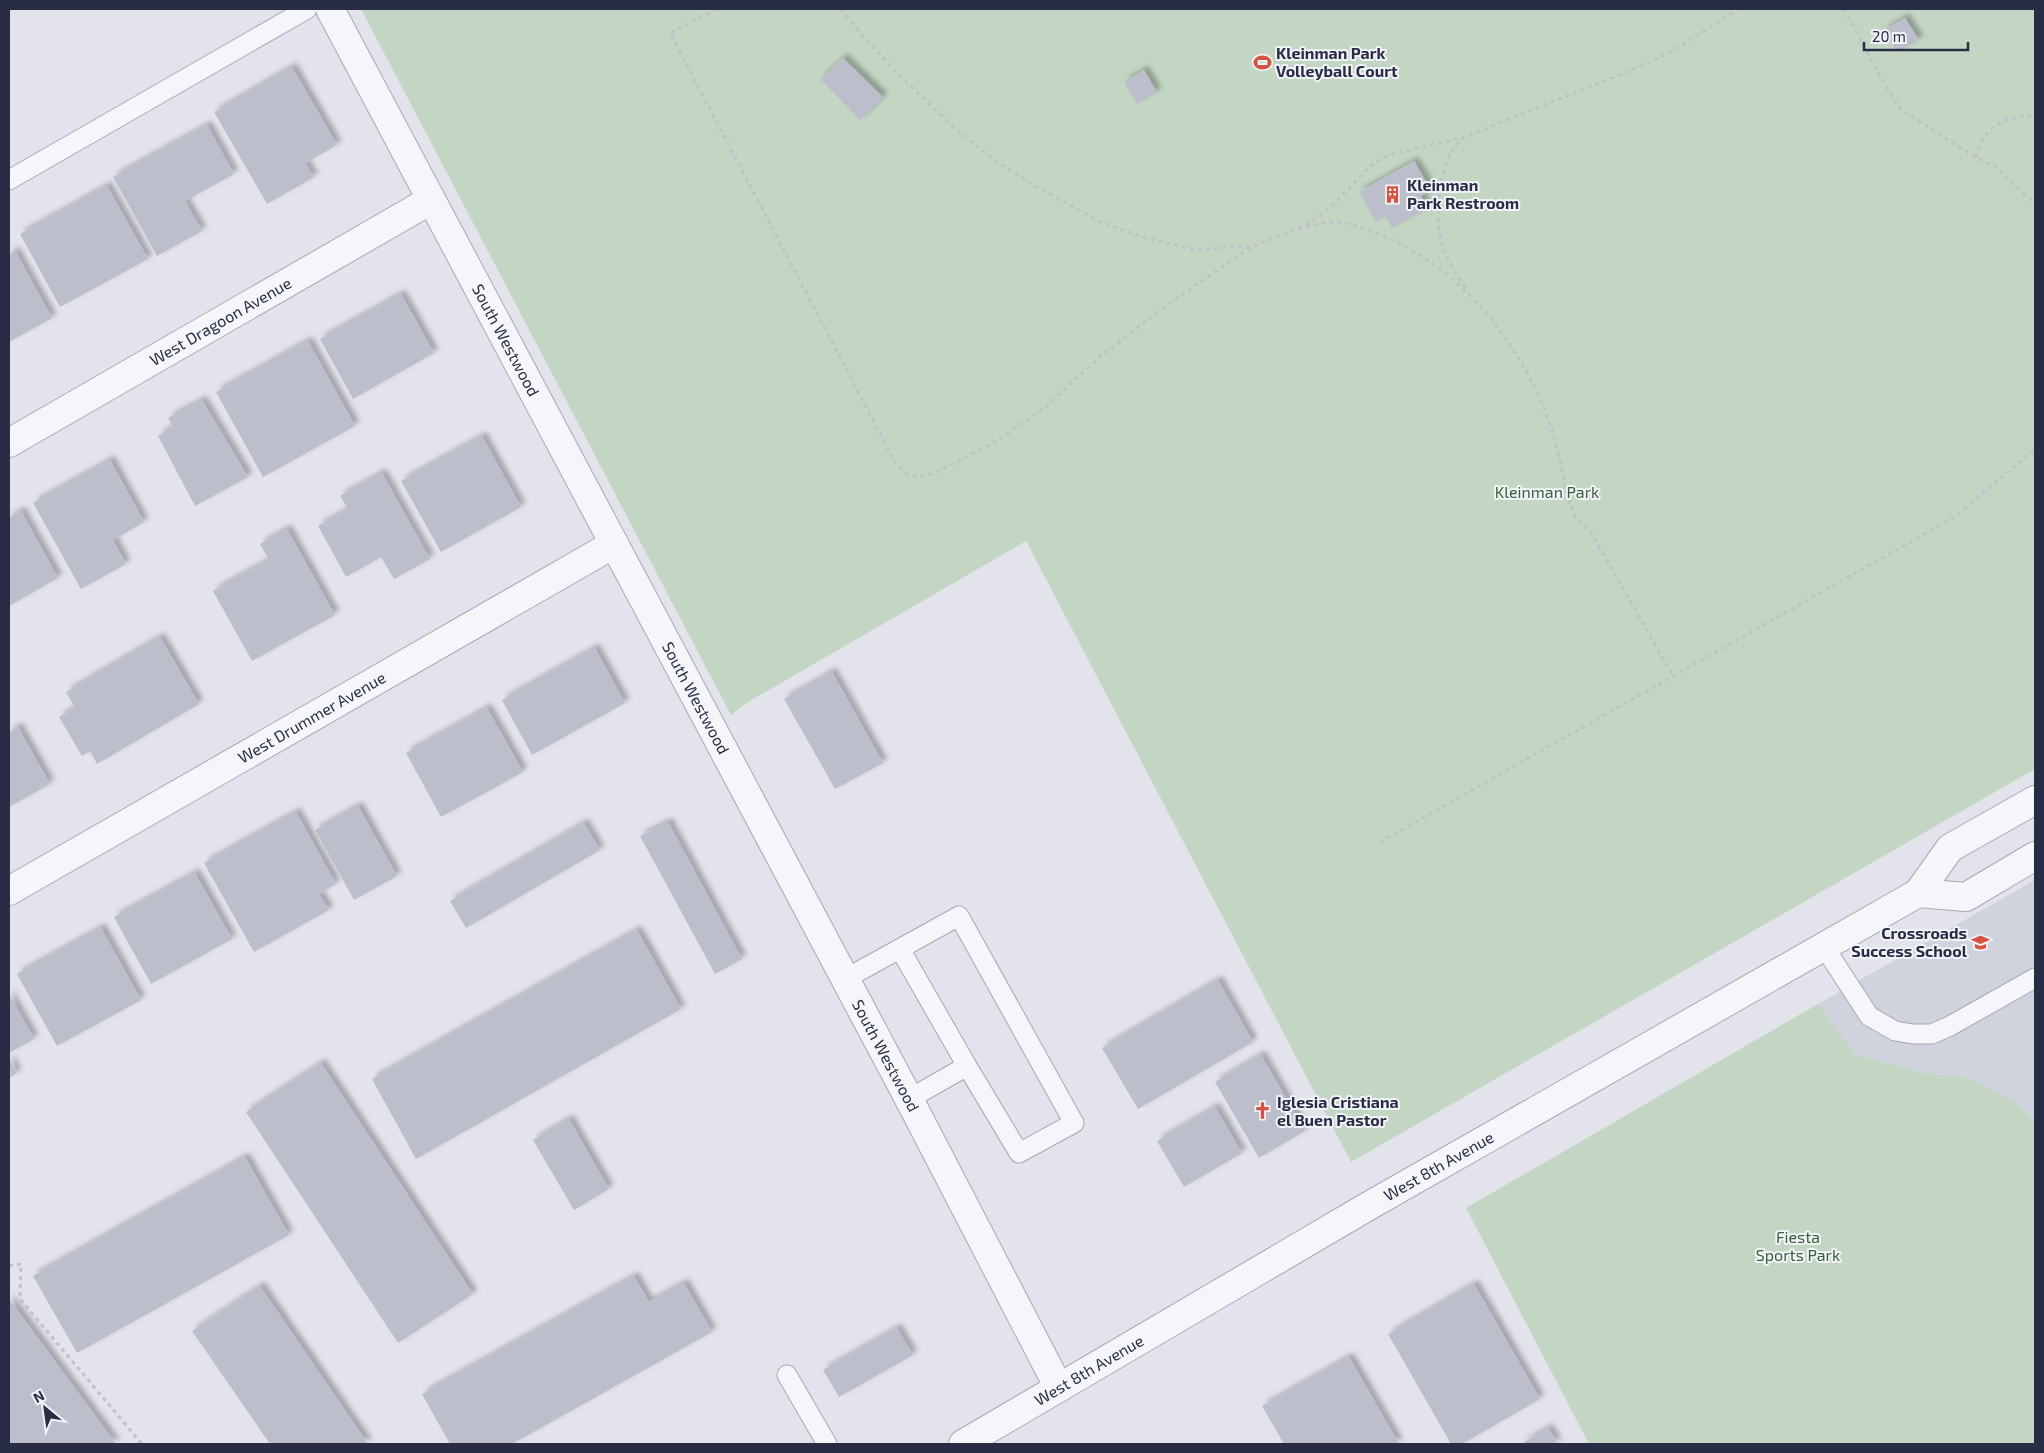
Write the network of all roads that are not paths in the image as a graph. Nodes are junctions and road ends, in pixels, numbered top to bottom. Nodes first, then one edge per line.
1 (307, 9) edge
2 (330, 9) edge
3 (9, 180) edge
4 (431, 200) junction
5 (9, 443) edge
6 (614, 544) junction
7 (2035, 800) edge
8 (2035, 856) edge
9 (9, 892) edge
10 (1918, 892) junction
11 (1823, 945) junction
12 (900, 949) junction
13 (2035, 978) edge
14 (845, 979) junction
15 (966, 1066) junction
16 (909, 1099) junction
17 (787, 1374) dead end
18 (1059, 1388) junction
19 (827, 1444) edge
20 (963, 1444) edge

1 - 3 lane
2 - 4 street, South Westwood
4 - 5 street, West Dragoon Avenue
4 - 6 street, South Westwood
6 - 9 street, West Drummer Avenue
6 - 14 street, South Westwood
7 - 10 street, West 8th Avenue
8 - 10 street
10 - 11 street, West 8th Avenue
11 - 13 lane
11 - 18 street, West 8th Avenue
12 - 14 lane
12 - 15 lane
12 - 15 lane
14 - 16 street, South Westwood
15 - 16 lane
16 - 18 street, South Westwood
17 - 19 lane
18 - 20 street, West 8th Avenue

